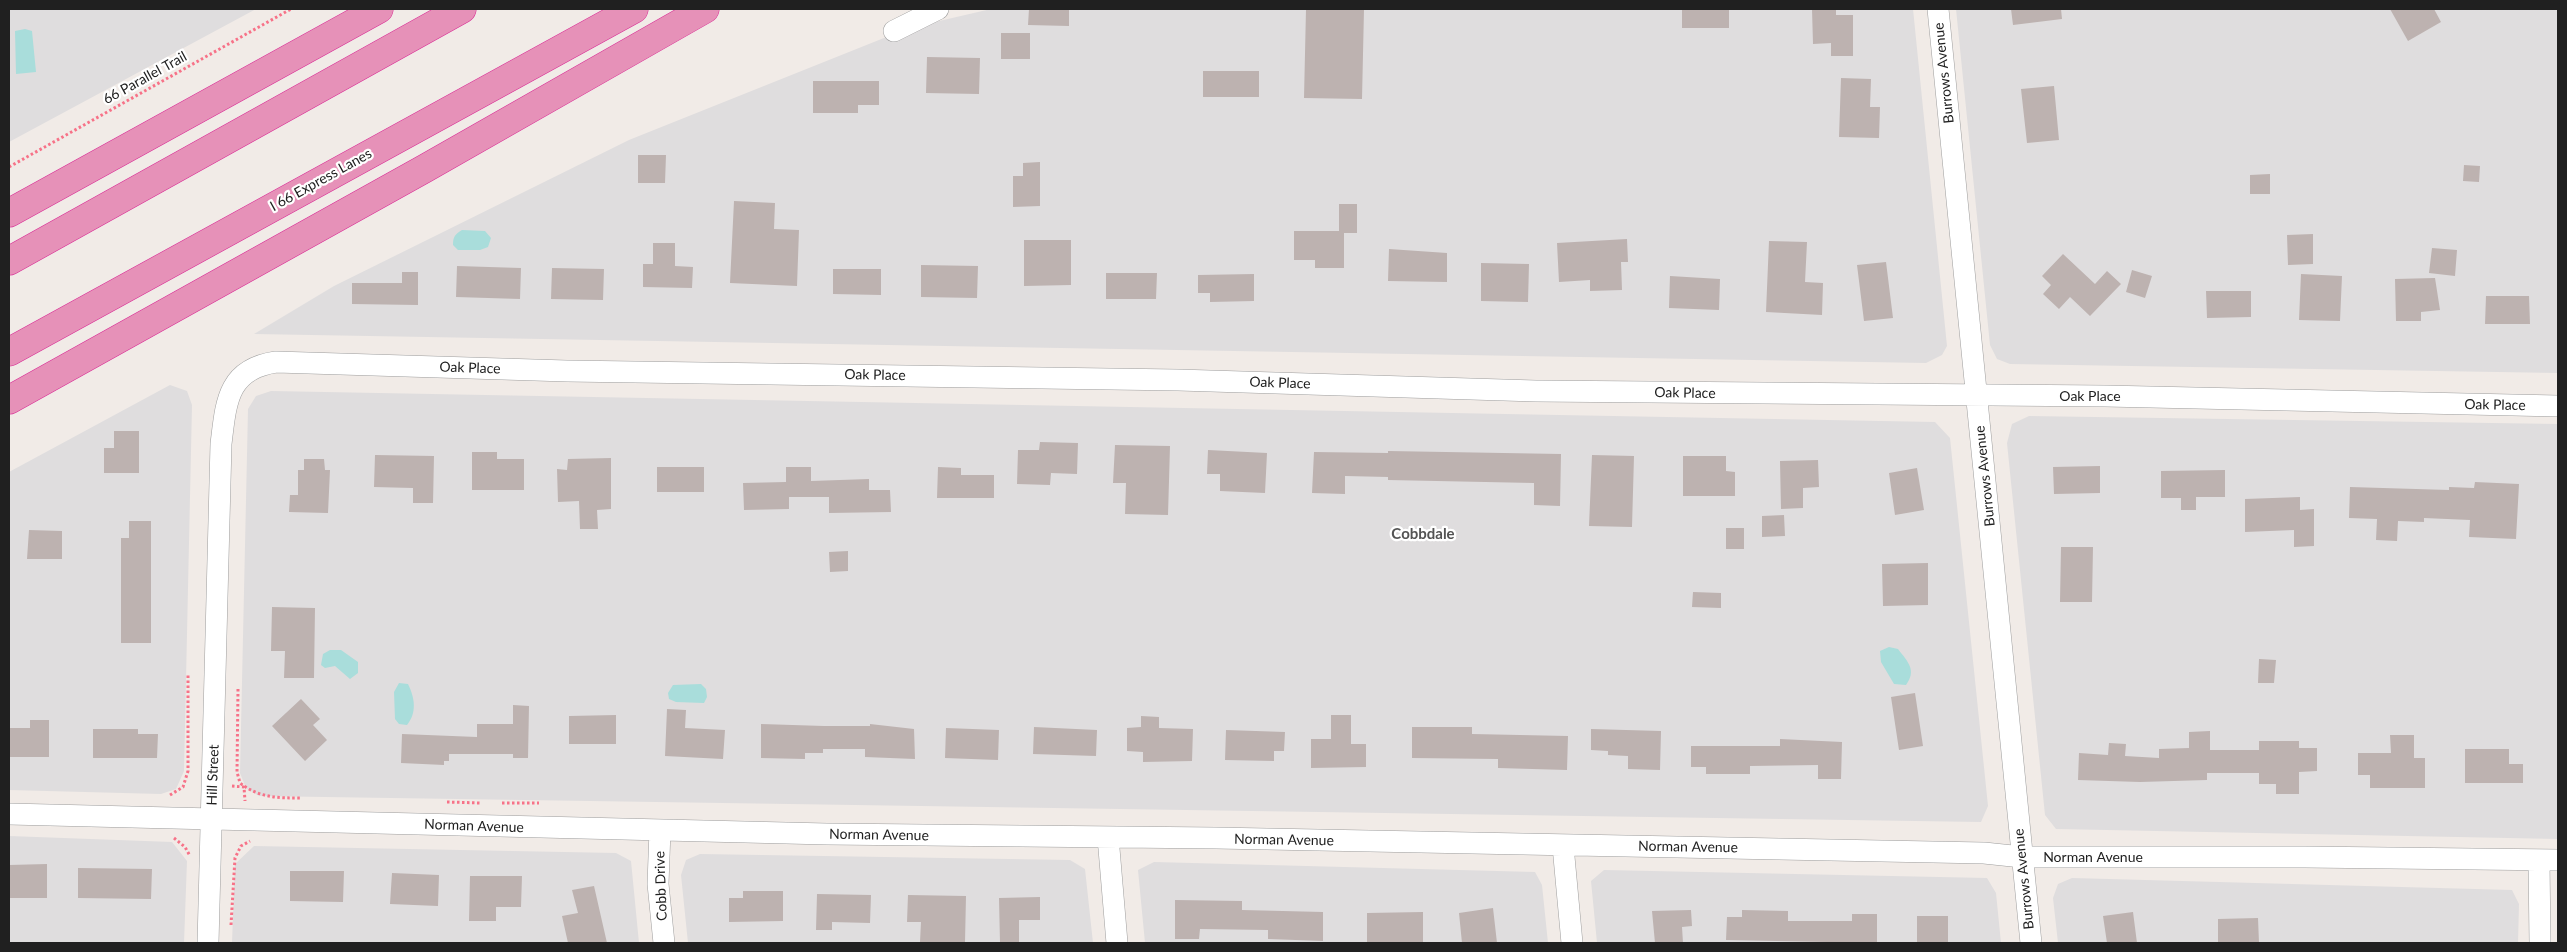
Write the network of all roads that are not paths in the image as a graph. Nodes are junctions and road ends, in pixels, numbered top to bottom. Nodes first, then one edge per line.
1 (379, 9) edge
2 (462, 9) edge
3 (634, 9) edge
4 (938, 9) edge
5 (1938, 9) edge
6 (705, 11) edge
7 (894, 31) dead end
8 (9, 213) edge
9 (9, 261) edge
10 (9, 352) edge
11 (1976, 396) junction
12 (9, 400) edge
13 (2558, 406) edge
14 (216, 607) joint
15 (9, 814) edge
16 (212, 819) junction
17 (660, 830) junction
18 (1108, 837) junction
19 (1563, 846) junction
20 (2022, 857) junction
21 (2549, 861) edge
22 (208, 943) edge
23 (664, 943) edge
24 (1117, 943) edge
25 (1572, 943) edge
26 (2031, 943) edge
27 (2540, 943) edge

1 - 8 highway
2 - 9 highway
3 - 10 highway, I 66 Express Lanes
4 - 7 street
5 - 11 street, Burrows Avenue
6 - 12 highway
11 - 13 street, Oak Place
11 - 14 street, Oak Place
11 - 20 street, Burrows Avenue
14 - 16 street, Hill Street
15 - 16 street, Norman Avenue
16 - 17 street, Norman Avenue
16 - 22 street, Hill Street
17 - 18 street, Norman Avenue
17 - 23 street, Cobb Drive
18 - 19 street, Norman Avenue
18 - 24 street
19 - 20 street, Norman Avenue
19 - 25 street
20 - 21 street, Norman Avenue
20 - 26 street, Burrows Avenue
21 - 27 street

